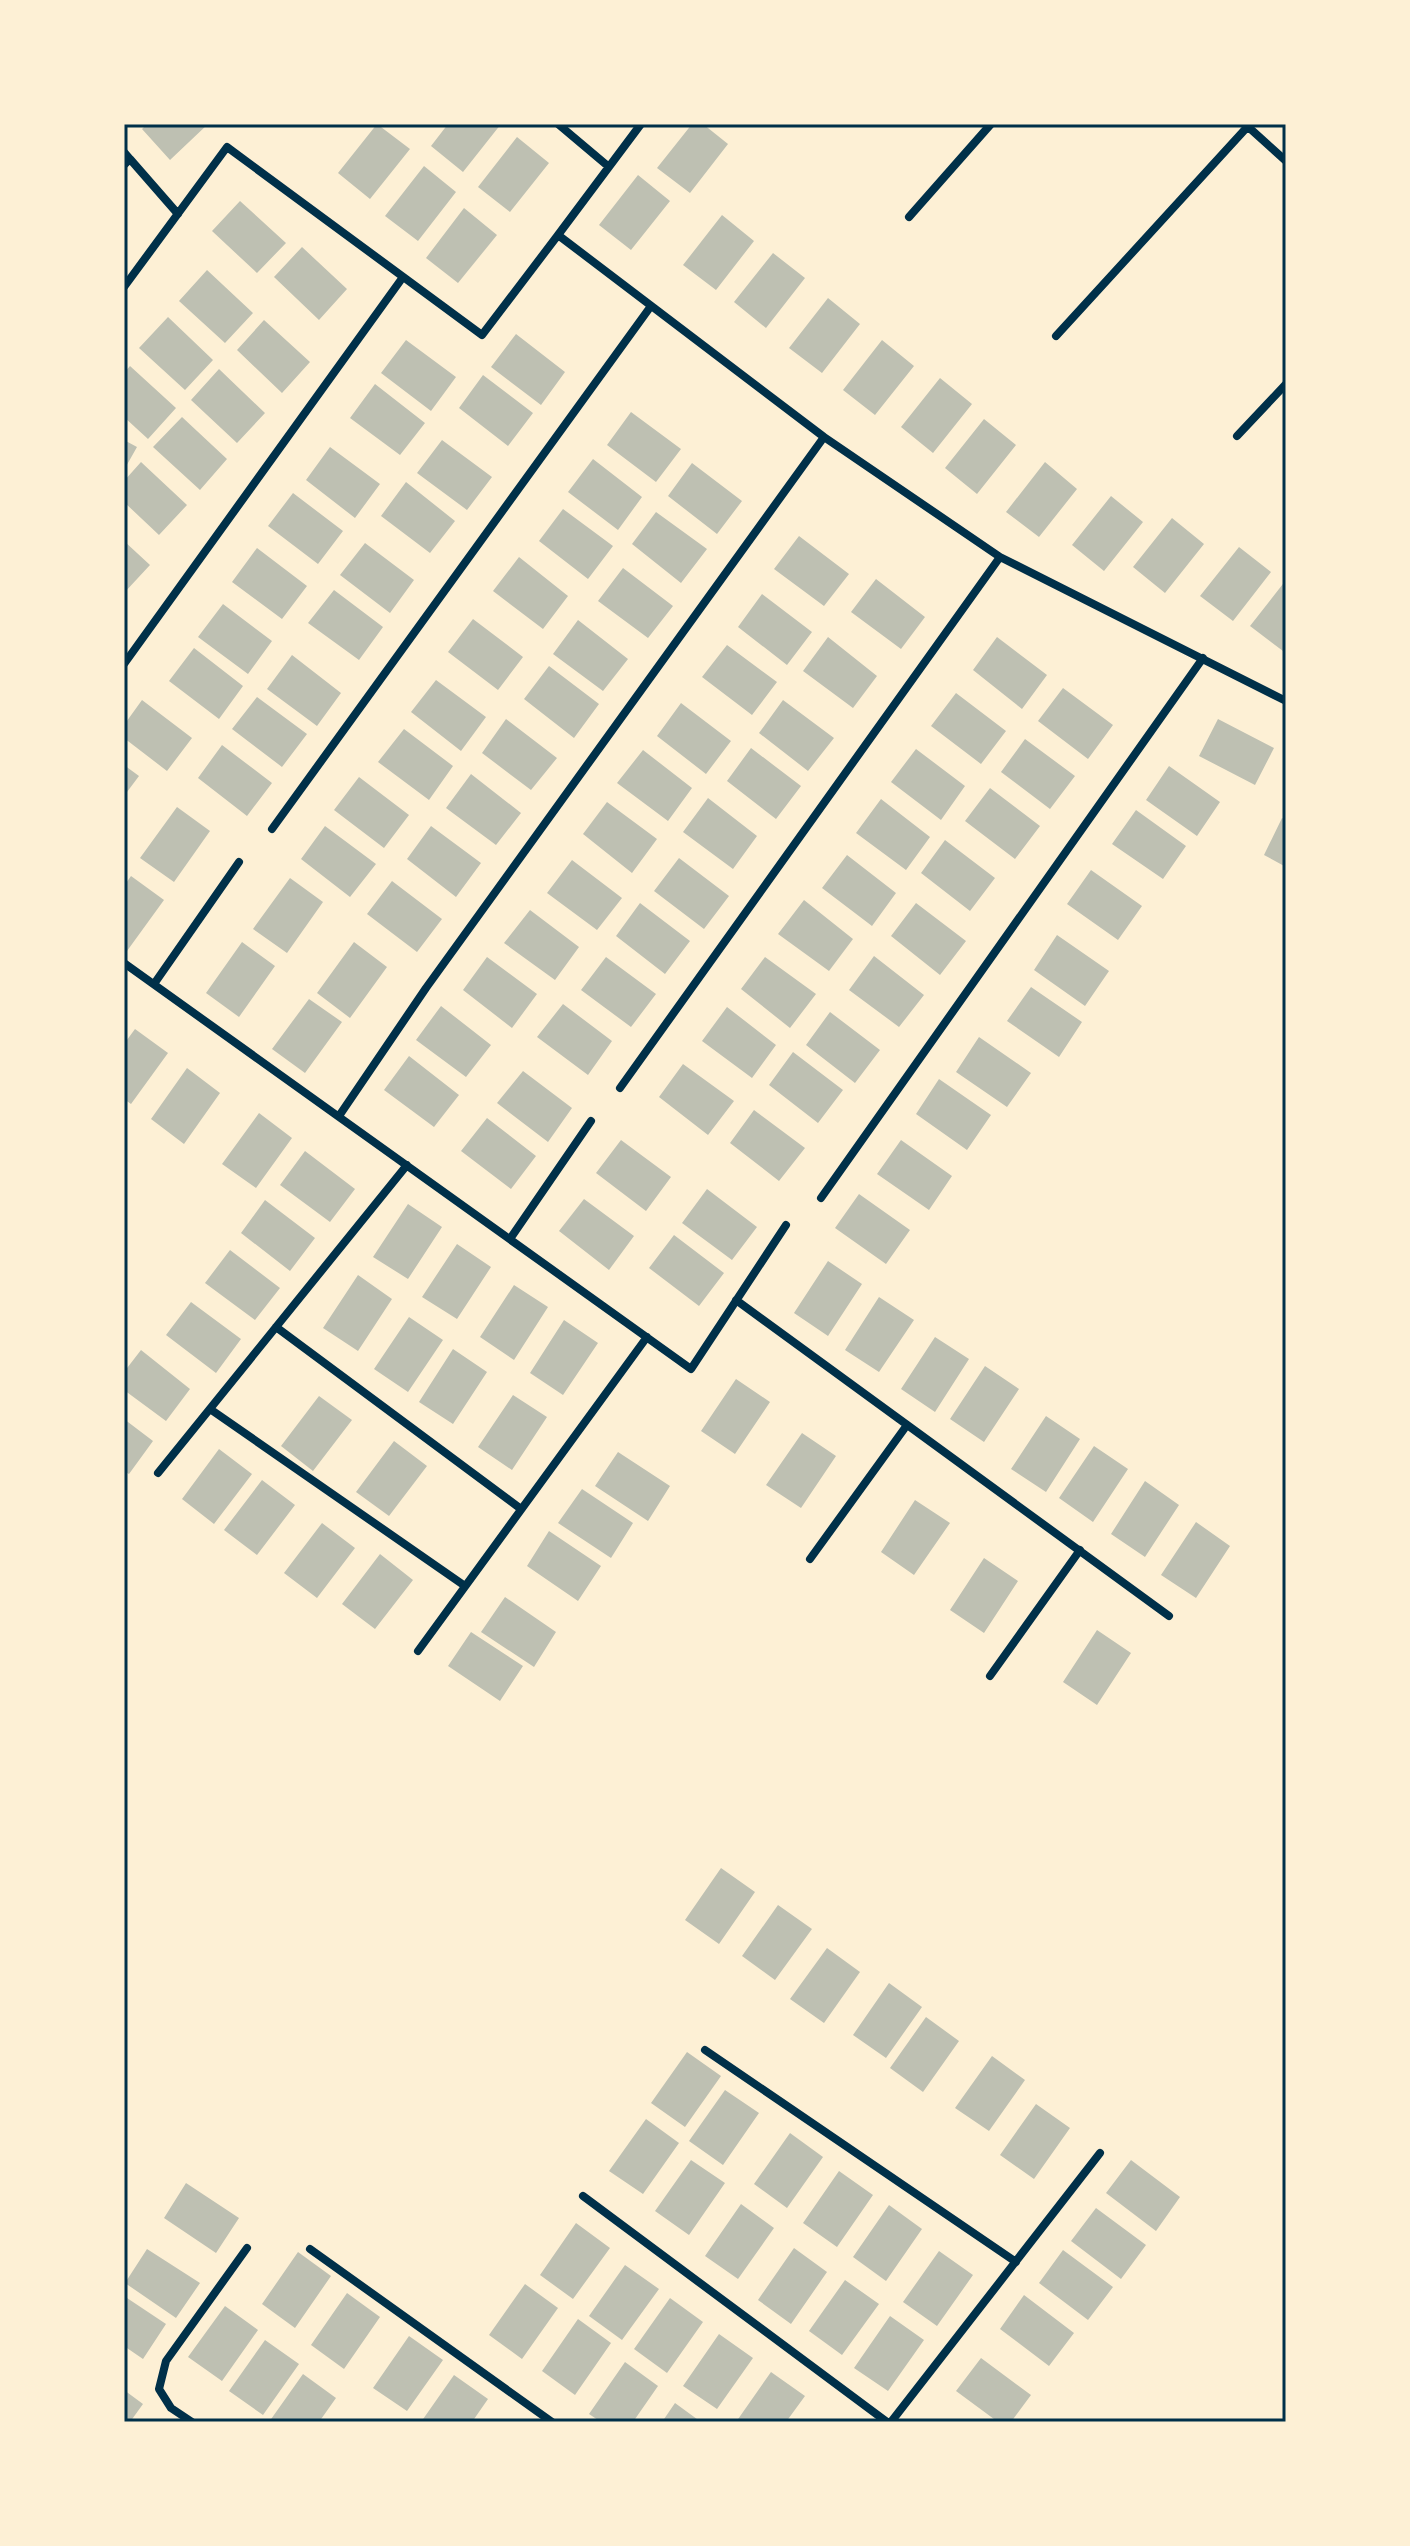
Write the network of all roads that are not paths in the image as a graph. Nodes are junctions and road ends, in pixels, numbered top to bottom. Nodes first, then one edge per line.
1 (558, 124) edge
2 (641, 124) edge
3 (991, 124) edge
4 (1248, 125) edge
5 (126, 159) edge
6 (1286, 161) edge
7 (609, 167) junction
8 (178, 214) junction
9 (909, 217) dead end
10 (558, 235) junction
11 (403, 277) junction
12 (124, 287) edge
13 (651, 306) junction
14 (1056, 336) dead end
15 (1286, 384) edge
16 (1237, 436) dead end
17 (824, 437) junction
18 (1000, 557) junction
19 (1203, 658) junction
20 (124, 664) edge
21 (1286, 701) edge
22 (272, 829) dead end
23 (239, 862) dead end
24 (124, 963) edge
25 (154, 984) junction
26 (620, 1088) dead end
27 (339, 1116) junction
28 (591, 1121) dead end
29 (407, 1165) junction
30 (821, 1198) dead end
31 (786, 1225) dead end
32 (510, 1239) junction
33 (736, 1300) junction
34 (276, 1327) junction
35 (647, 1337) junction
36 (210, 1409) junction
37 (907, 1425) junction
38 (158, 1473) dead end
39 (521, 1509) junction
40 (1080, 1550) junction
41 (810, 1559) dead end
42 (465, 1586) junction
43 (1169, 1616) dead end
44 (418, 1651) dead end
45 (990, 1676) dead end
46 (705, 2050) dead end
47 (1100, 2153) dead end
48 (583, 2196) dead end
49 (247, 2248) dead end
50 (310, 2249) dead end
51 (1016, 2262) junction
52 (192, 2422) edge
53 (552, 2422) edge
54 (889, 2422) edge

1 - 7 street
2 - 7 street
3 - 9 street
4 - 6 street
4 - 14 street
5 - 8 street
7 - 10 street
8 - 11 street
8 - 12 street
10 - 11 street
10 - 13 street
11 - 20 street
13 - 17 street
13 - 22 street
15 - 16 street
17 - 18 street
17 - 27 street
18 - 19 street
18 - 26 street
19 - 21 street
19 - 30 street
23 - 25 street
24 - 25 street
25 - 27 street
27 - 29 street
28 - 32 street
29 - 32 street
29 - 34 street
31 - 33 street
32 - 35 street
33 - 35 street
33 - 37 street
34 - 36 street
34 - 39 street
35 - 39 street
36 - 38 street
36 - 42 street
37 - 40 street
37 - 41 street
39 - 42 street
40 - 43 street
40 - 45 street
42 - 44 street
46 - 51 street
47 - 51 street
48 - 54 street
49 - 52 street
50 - 53 street
51 - 54 street

